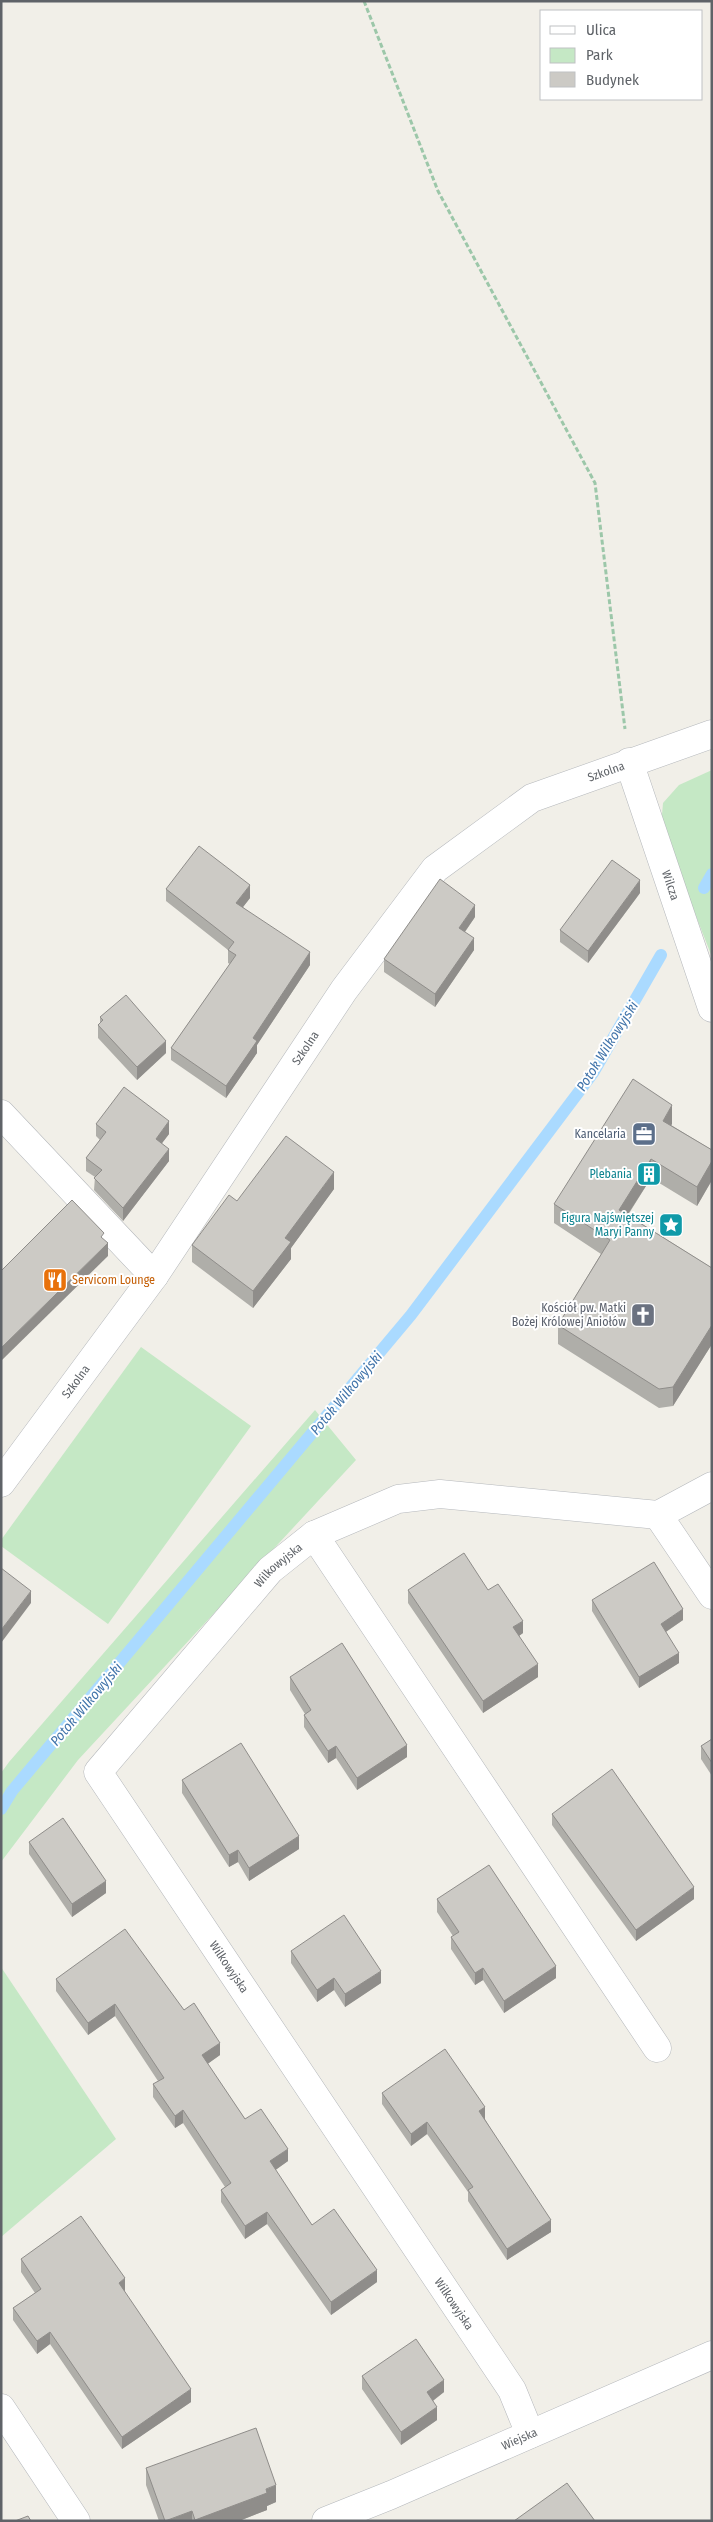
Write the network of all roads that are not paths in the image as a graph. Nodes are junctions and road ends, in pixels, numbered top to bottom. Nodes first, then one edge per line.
1 (712, 734) edge
2 (629, 762) junction
3 (712, 1008) edge
4 (1, 1114) edge
5 (154, 1276) junction
6 (1, 1483) edge
7 (712, 1486) edge
8 (658, 1515) junction
9 (314, 1535) junction
10 (712, 1595) edge
11 (657, 2048) dead end
12 (712, 2355) edge
13 (1, 2408) edge
14 (530, 2434) junction
15 (76, 2521) edge
16 (326, 2521) edge

1 - 2 street, Szkolna
2 - 3 street, Wilcza
2 - 5 street, Szkolna
4 - 5 street
5 - 6 street, Szkolna
7 - 8 street
8 - 9 street, Wilkowyjska
8 - 10 street
9 - 11 street, Wilkowyjska
9 - 14 street, Wilkowyjska
12 - 14 street, Wiejska
13 - 15 street
14 - 16 street, Wiejska

